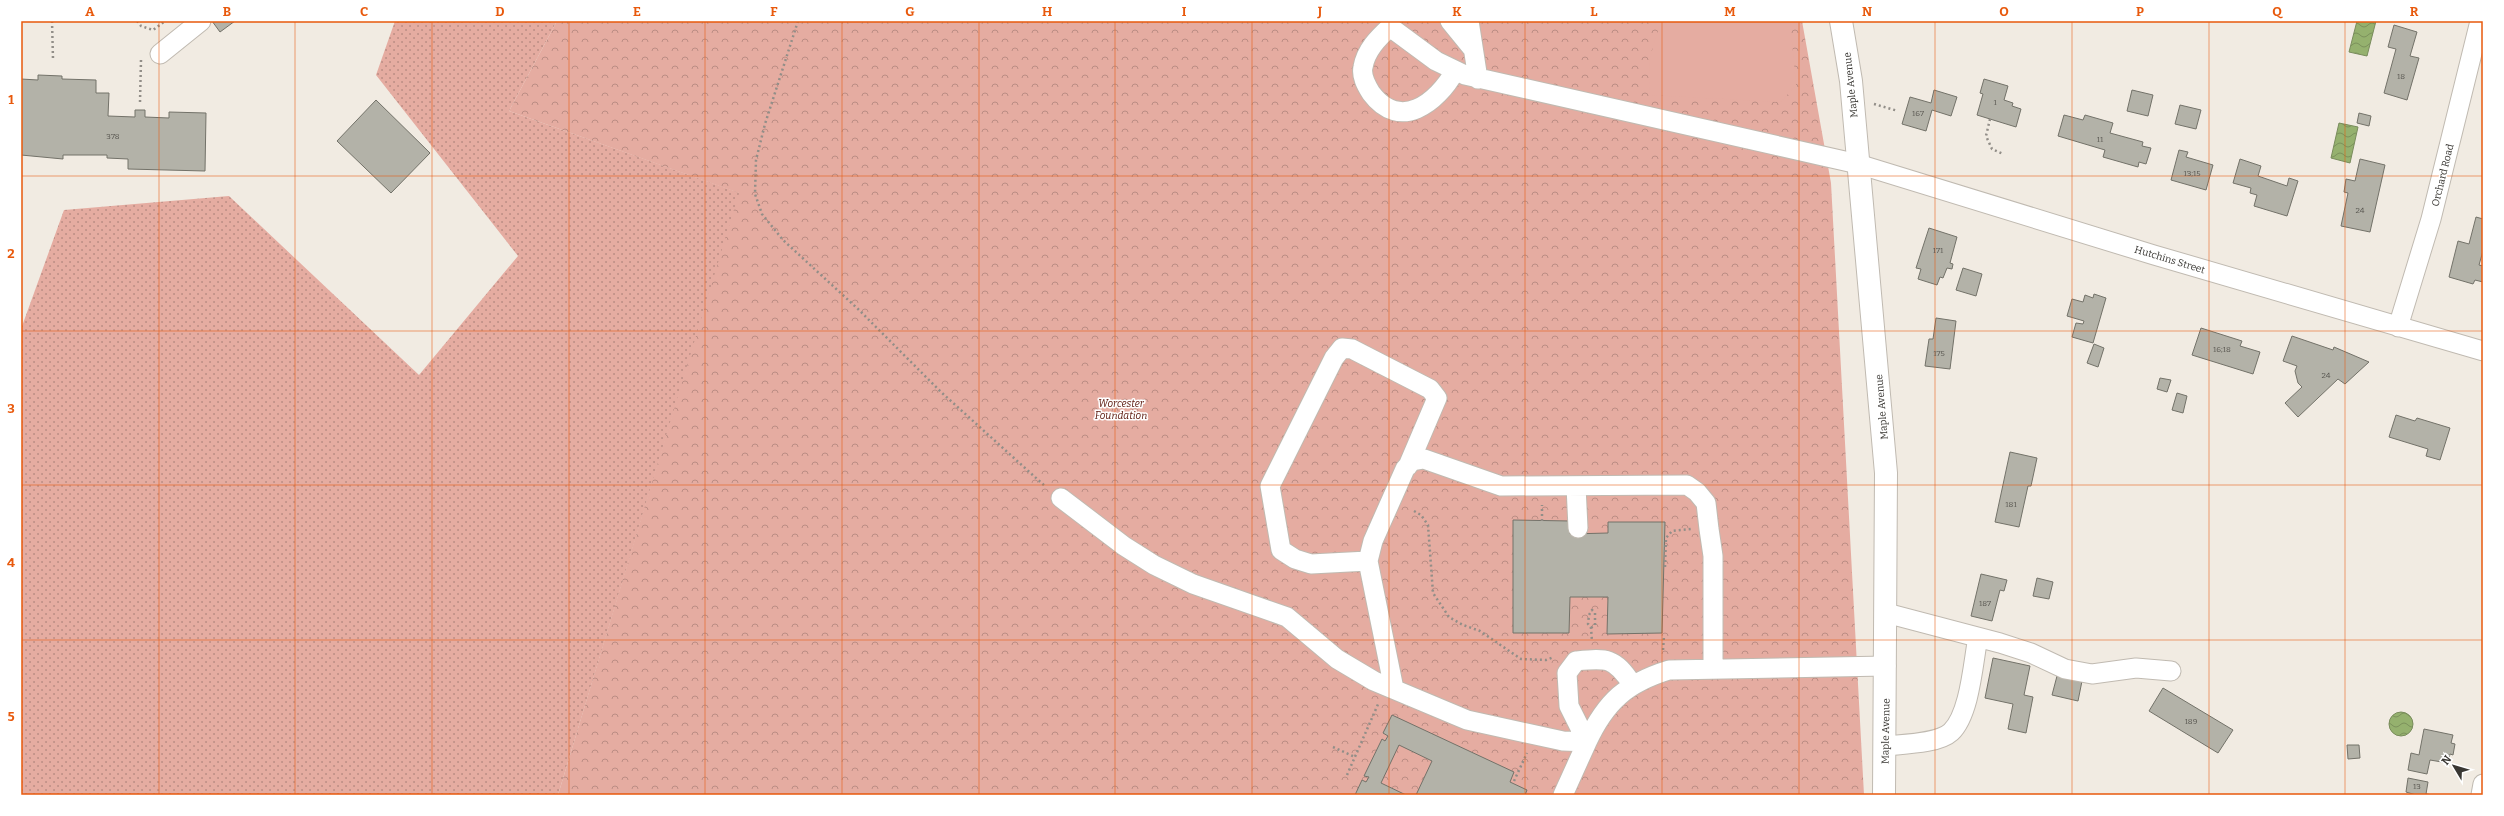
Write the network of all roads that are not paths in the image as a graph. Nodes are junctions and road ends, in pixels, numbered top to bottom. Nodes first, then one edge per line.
1 (201, 21) edge
2 (1450, 21) edge
3 (1469, 21) edge
4 (1841, 21) edge
5 (2480, 21) edge
6 (1387, 24) edge
7 (1473, 48) junction
8 (160, 54) dead end
9 (1455, 71) junction
10 (1478, 79) junction
11 (1858, 164) junction
12 (2398, 327) junction
13 (2483, 351) edge
14 (1408, 466) junction
15 (1576, 486) junction
16 (1061, 498) road end
17 (1578, 528) dead end
18 (1368, 561) junction
19 (1886, 613) junction
20 (1978, 637) junction
21 (1886, 666) junction
22 (1713, 669) junction
23 (2172, 671) dead end
24 (1632, 684) junction
25 (1394, 689) junction
26 (1587, 742) junction
27 (1885, 746) junction
28 (2483, 784) edge
29 (1888, 794) edge
30 (1563, 795) edge
31 (2481, 795) edge

1 - 8 street
2 - 7 street
3 - 7 street
4 - 11 main road, Maple Avenue
5 - 12 street, Orchard Road
6 - 9 street, Hutchins Street
6 - 9 street
7 - 10 street
9 - 10 street, Hutchins Street
10 - 11 street, Hutchins Street
11 - 12 street, Hutchins Street
11 - 19 main road, Maple Avenue
12 - 13 street, Hutchins Street
14 - 15 street
14 - 18 street
14 - 18 street
15 - 17 street
15 - 22 street
16 - 25 street
18 - 25 street
19 - 20 street
19 - 21 main road, Maple Avenue
20 - 23 street
20 - 27 street
21 - 22 street
21 - 27 main road, Maple Avenue
22 - 24 street
24 - 26 street
24 - 26 street
25 - 26 street
26 - 30 street
27 - 29 main road, Maple Avenue
28 - 31 street

